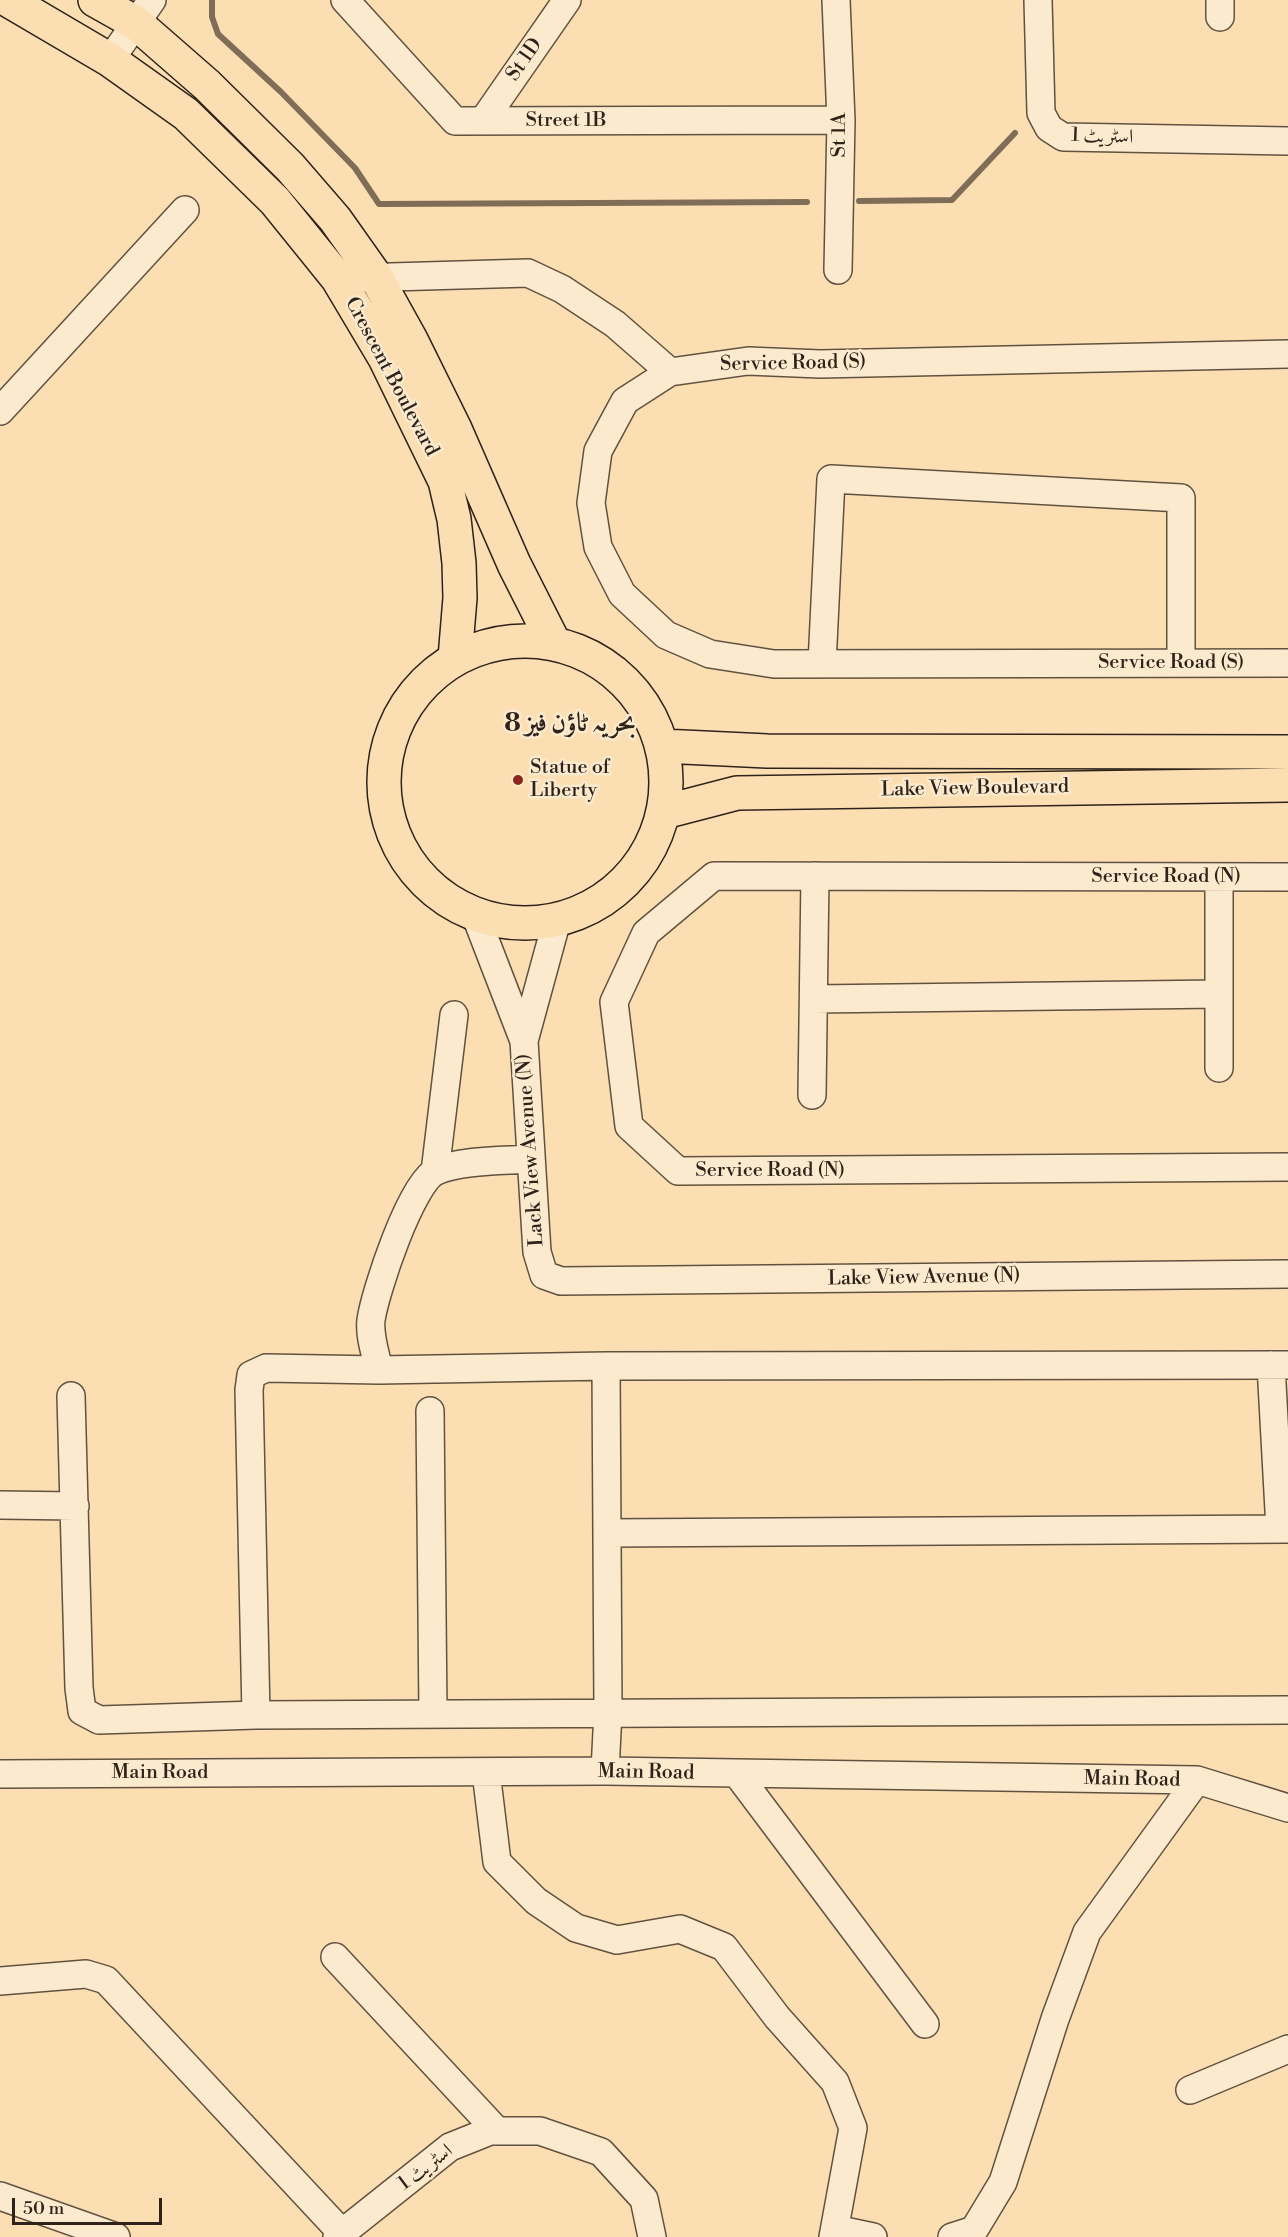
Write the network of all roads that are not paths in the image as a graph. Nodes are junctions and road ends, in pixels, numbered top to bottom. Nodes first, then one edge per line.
1 (8, 0) edge
2 (95, 0) edge
3 (345, 0) edge
4 (567, 0) edge
5 (836, 0) edge
6 (1038, 0) edge
7 (145, 11) edge
8 (111, 60) junction
9 (841, 120) junction
10 (483, 121) junction
11 (1288, 141) edge
12 (185, 210) dead end
13 (838, 270) dead end
14 (376, 277) junction
15 (338, 279) junction
16 (1288, 354) edge
17 (670, 372) junction
18 (0, 411) edge
19 (554, 643) junction
20 (455, 658) junction
21 (1180, 663) junction
22 (1288, 663) edge
23 (822, 664) junction
24 (662, 746) junction
25 (1288, 752) edge
26 (1288, 784) edge
27 (664, 812) junction
28 (815, 876) junction
29 (1219, 877) junction
30 (1288, 878) edge
31 (475, 915) junction
32 (557, 920) junction
33 (1219, 993) junction
34 (814, 999) junction
35 (454, 1015) dead end
36 (524, 1041) junction
37 (1219, 1068) dead end
38 (812, 1095) dead end
39 (531, 1159) junction
40 (1288, 1167) edge
41 (435, 1172) junction
42 (1288, 1274) edge
43 (561, 1281) joint
44 (1280, 1365) edge
45 (606, 1366) junction
46 (379, 1370) junction
47 (71, 1396) dead end
48 (430, 1411) dead end
49 (0, 1505) edge
50 (75, 1506) junction
51 (1284, 1529) edge
52 (607, 1533) junction
53 (1288, 1710) edge
54 (608, 1712) junction
55 (433, 1714) junction
56 (256, 1715) junction
57 (605, 1771) junction
58 (486, 1772) junction
59 (0, 1774) edge
60 (738, 1775) junction
61 (1197, 1780) junction
62 (1288, 1808) edge
63 (335, 1957) dead end
64 (0, 1981) edge
65 (925, 2024) dead end
66 (1288, 2049) edge
67 (1190, 2090) dead end
68 (497, 2131) junction
69 (0, 2196) edge
70 (834, 2233) edge
71 (340, 2235) edge
72 (116, 2237) edge
73 (652, 2237) edge
74 (873, 2237) edge
75 (952, 2237) edge

1 - 8 main road, Crescent Boulevard
2 - 7 main road, Crescent Boulevard
3 - 10 street, Street 1B
4 - 10 street, St 1D
5 - 9 street, St 1A
6 - 11 street, اسٹریٹ 1
7 - 8 street
7 - 14 main road, Crescent Boulevard
8 - 15 main road, Crescent Boulevard
9 - 10 street, Street 1B
9 - 13 street, St 1A
12 - 18 street
14 - 15 street
14 - 17 street
14 - 19 main road, Crescent Boulevard
15 - 20 main road, Crescent Boulevard
16 - 17 street, Service Road (S)
17 - 23 street, Service Road (S)
19 - 20 main road
19 - 24 main road
20 - 31 main road
21 - 22 street, Service Road (S)
21 - 23 street, Service Road (S)
21 - 23 street
24 - 25 main road, Lake View Boulevard
24 - 27 main road
26 - 27 main road, Lake View Boulevard
27 - 32 main road
28 - 29 street, Service Road (N)
28 - 34 street
28 - 40 street, Service Road (N)
29 - 30 street, Service Road (N)
29 - 33 street
31 - 32 main road
31 - 36 street, Lack View Avenue (N)
32 - 36 street, Lack View Avenue (N)
33 - 34 street
33 - 37 street
34 - 38 street
35 - 41 street
36 - 39 street, Lack View Avenue (N)
39 - 41 street
39 - 43 street, Lack View Avenue (N)
41 - 46 street
42 - 43 street, Lake View Avenue (N)
44 - 45 street
44 - 51 street
45 - 46 street
45 - 52 street
46 - 56 street
47 - 50 street
48 - 55 street
49 - 50 street
50 - 56 street
51 - 52 street
52 - 54 street
53 - 54 street
54 - 55 street
54 - 57 street
55 - 56 street
57 - 58 street, Main Road
57 - 60 street, Main Road
58 - 59 street, Main Road
58 - 70 street
60 - 61 street, Main Road
60 - 65 street
61 - 62 street, Main Road
61 - 75 street
63 - 68 street
64 - 71 street
66 - 67 street
68 - 71 street, اسٹریٹ 1
68 - 73 street, اسٹریٹ 1
69 - 72 street
70 - 74 street

